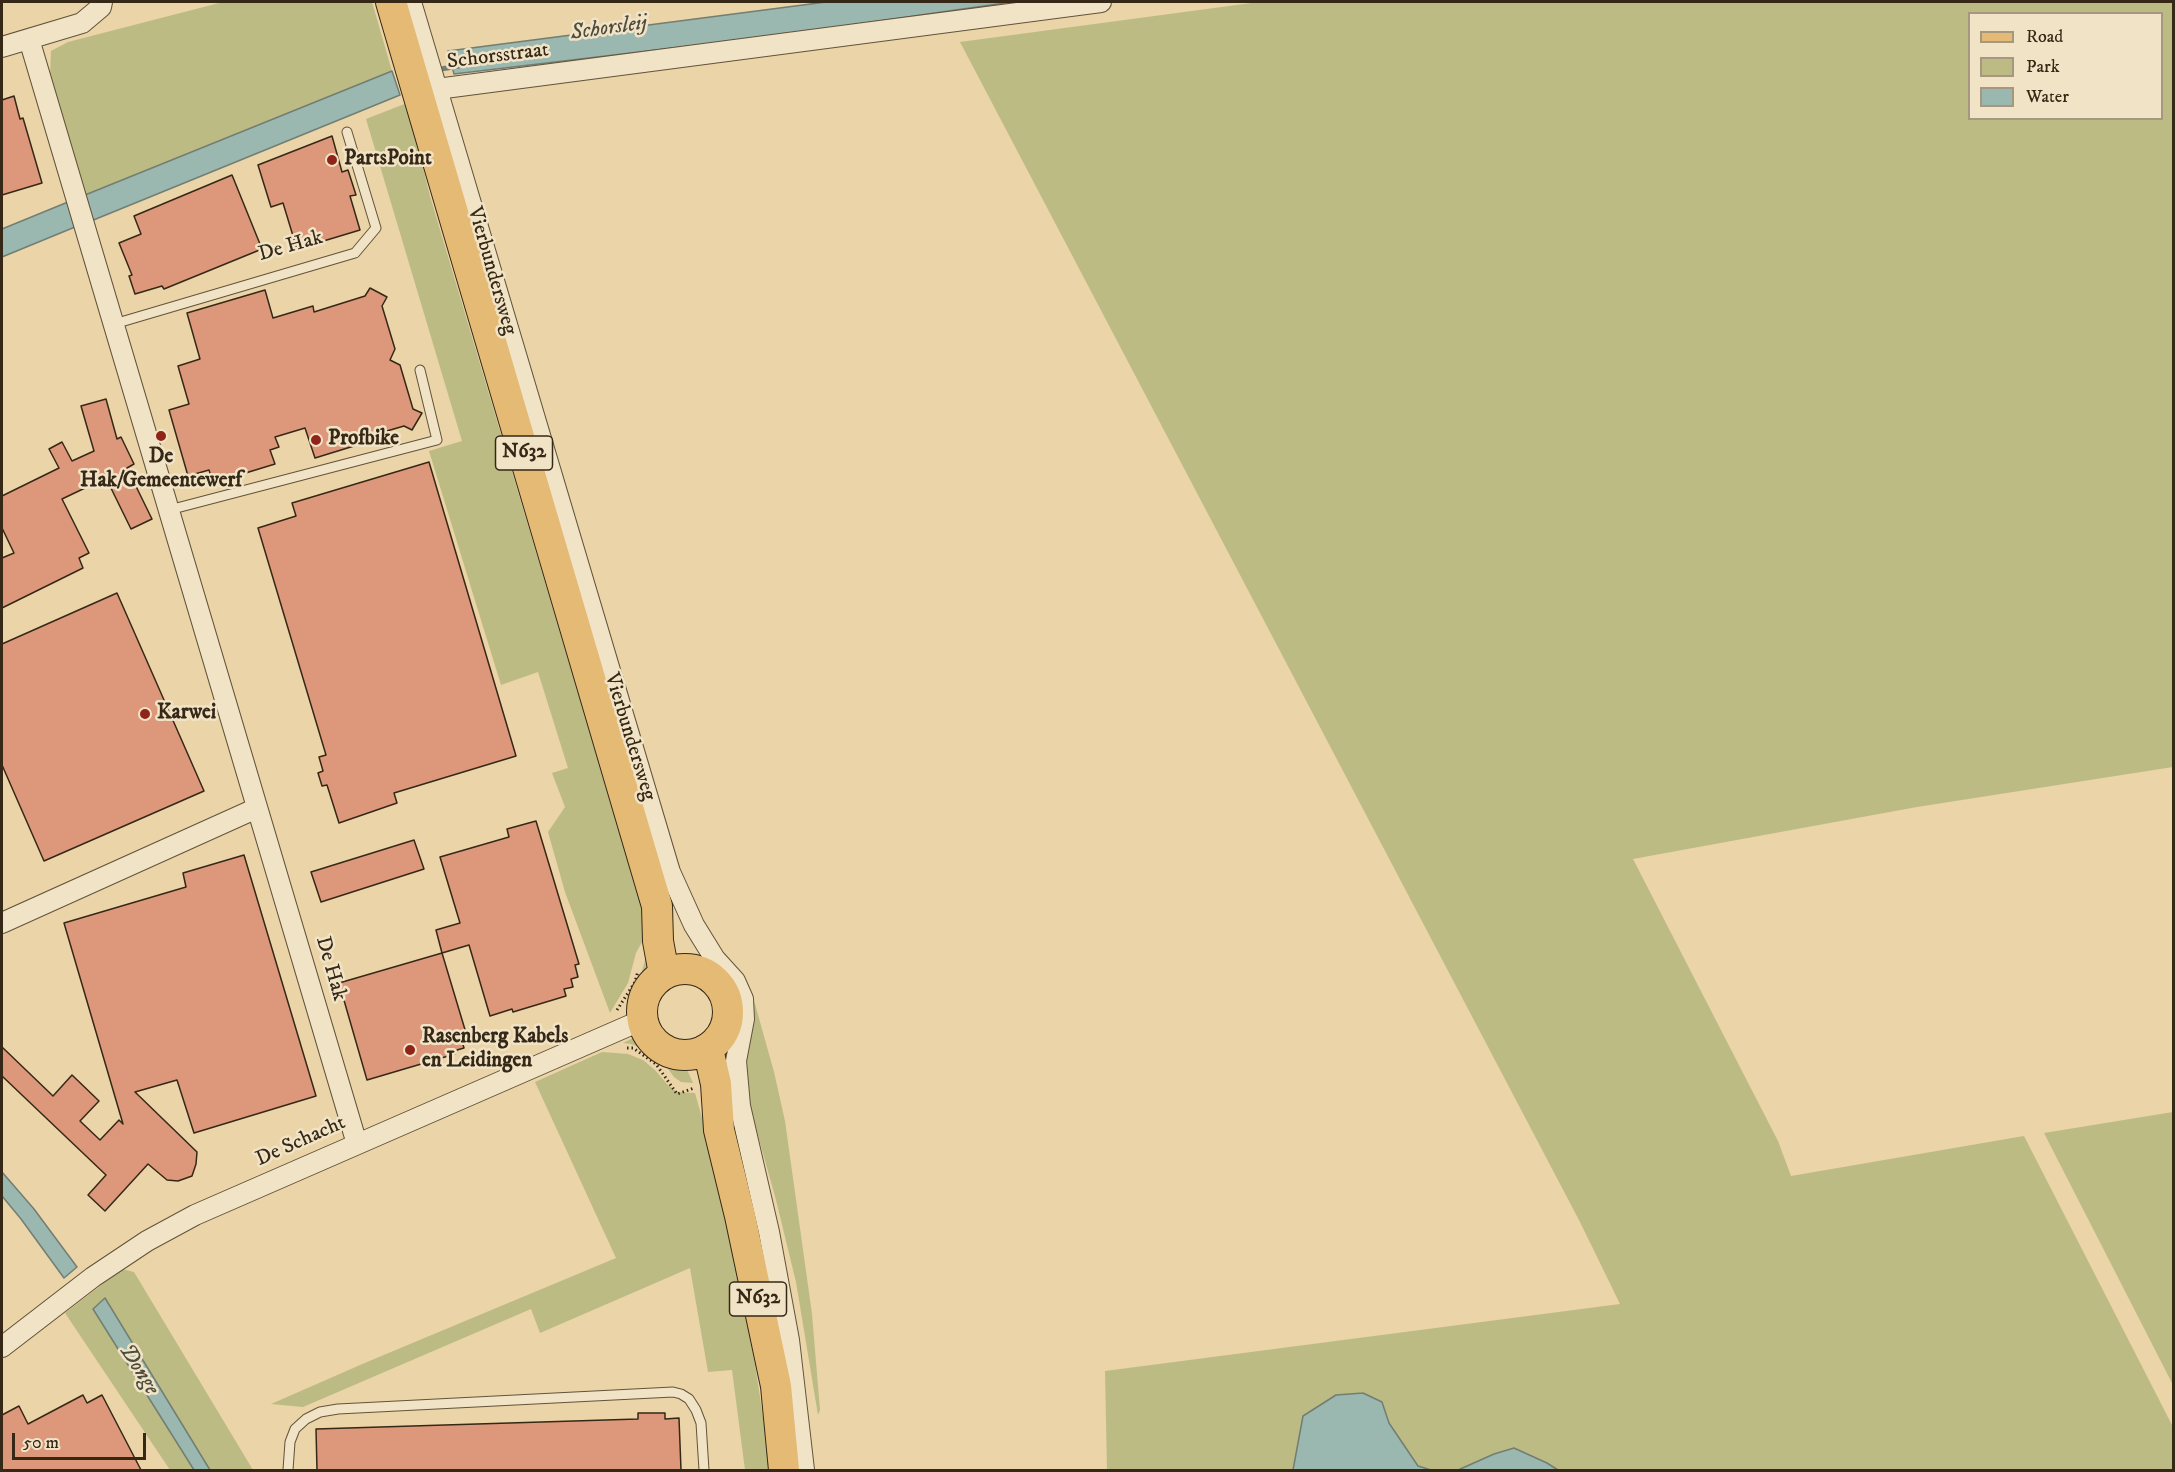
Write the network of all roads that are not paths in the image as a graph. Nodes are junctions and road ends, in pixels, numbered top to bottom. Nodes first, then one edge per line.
1 (102, 2) edge
2 (391, 2) edge
3 (411, 2) edge
4 (1101, 2) edge
5 (29, 39) junction
6 (2, 46) edge
7 (437, 89) junction
8 (347, 132) dead end
9 (114, 324) junction
10 (420, 370) dead end
11 (169, 510) junction
12 (567, 565) junction
13 (257, 808) junction
14 (2, 923) edge
15 (677, 971) junction
16 (642, 1020) junction
17 (697, 1052) junction
18 (357, 1144) junction
19 (2, 1347) edge
20 (288, 1470) edge
21 (704, 1470) edge
22 (784, 1470) edge
23 (804, 1470) edge

1 - 5 street
2 - 12 main road, Vierbundersweg / N632
3 - 7 street, Vierbundersweg
4 - 7 street, Schorsstraat
5 - 6 street
5 - 9 street, De Hak
7 - 12 street, Vierbundersweg
8 - 9 lane, De Hak
9 - 11 street, De Hak
10 - 11 lane
11 - 13 street, De Hak
12 - 15 main road, Vierbundersweg / N632
12 - 23 street, Vierbundersweg
13 - 14 street
13 - 18 street, De Hak
15 - 16 main road
15 - 17 main road
16 - 17 main road
16 - 18 street, De Schacht
17 - 22 main road, N632
18 - 19 street, De Schacht
20 - 21 lane

